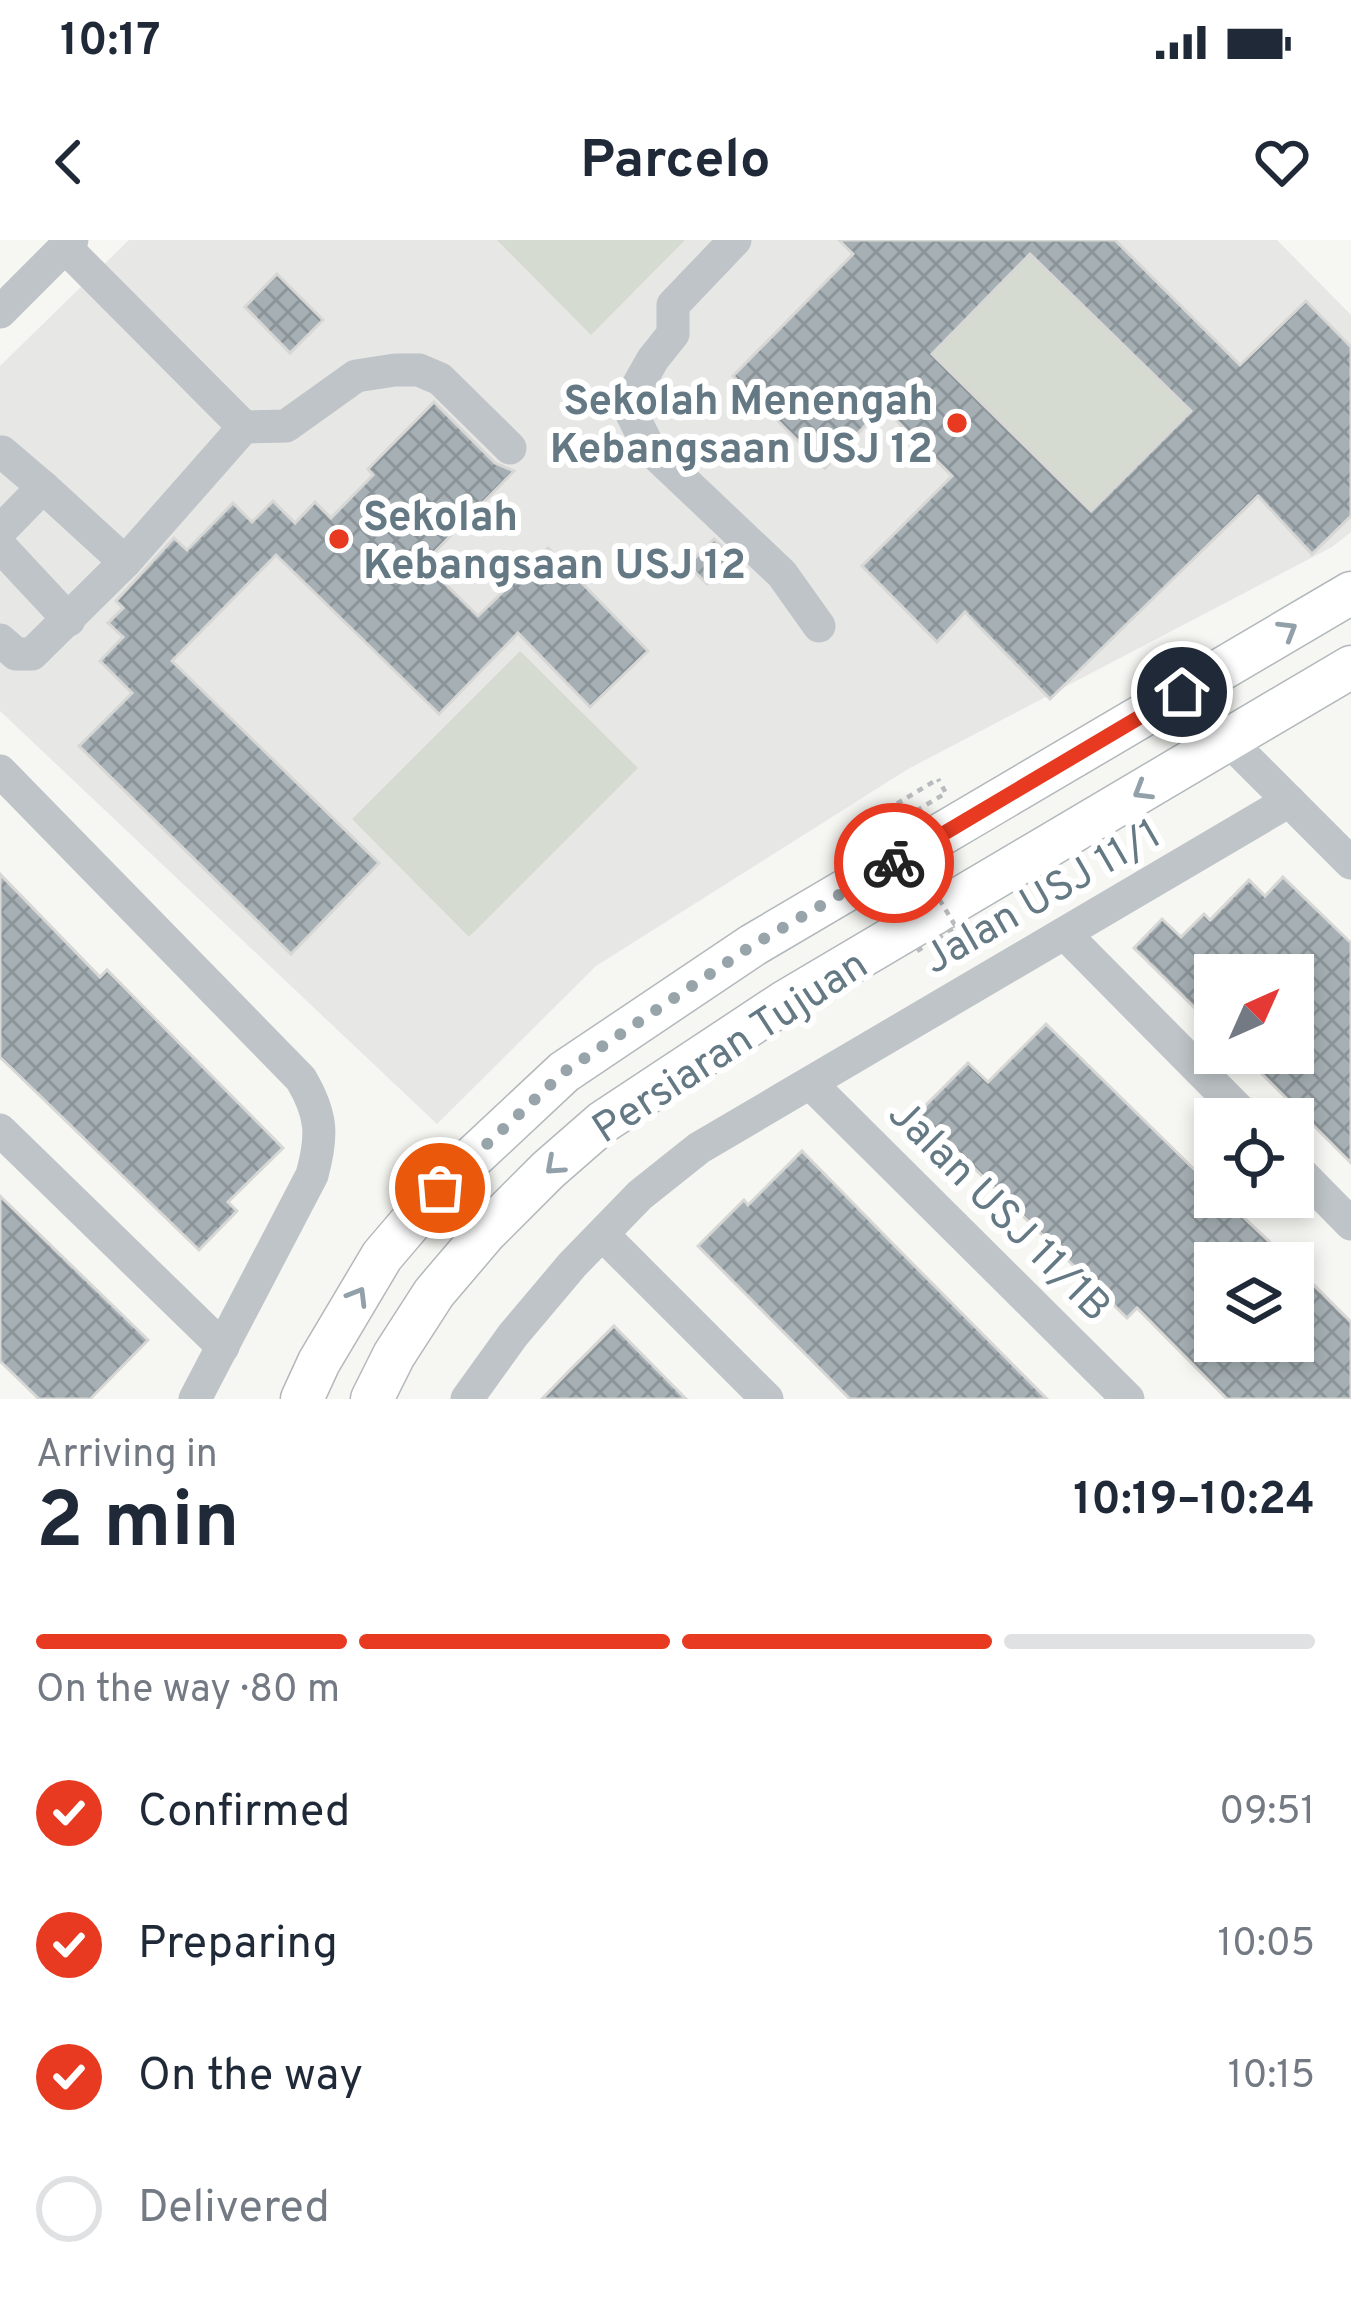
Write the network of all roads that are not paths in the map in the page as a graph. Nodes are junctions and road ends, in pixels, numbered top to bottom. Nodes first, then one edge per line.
1 (735, 240) edge
2 (68, 243) edge
3 (0, 312) edge
4 (244, 428) junction
5 (510, 448) dead end
6 (1, 452) edge
7 (44, 487) junction
8 (0, 531) edge
9 (0, 546) edge
10 (124, 562) junction
11 (1348, 593) edge
12 (69, 620) junction
13 (819, 626) dead end
14 (0, 640) edge
15 (1351, 667) edge
16 (1228, 740) junction
17 (0, 771) edge
18 (1289, 801) junction
19 (1351, 863) edge
20 (1065, 934) junction
21 (810, 1082) junction
22 (1227, 1098) edge
23 (0, 1130) edge
24 (1314, 1186) edge
25 (1351, 1224) edge
26 (603, 1235) junction
27 (223, 1347) junction
28 (195, 1399) edge
29 (302, 1399) edge
30 (372, 1399) edge
31 (467, 1399) edge
32 (767, 1399) edge
33 (1128, 1399) edge

1 - 13 street
2 - 3 street
2 - 4 street
4 - 5 street
4 - 10 street
6 - 7 street
7 - 8 street
7 - 10 street
9 - 12 street
10 - 12 street
29 -> 11 main road, Persiaran Tujuan
12 - 14 street
15 - 16 main road, Persiaran Tujuan
16 - 18 street
16 -> 30 main road, Persiaran Tujuan
17 - 27 street
18 - 19 street
18 - 20 street, Jalan USJ 11/1
20 - 21 street, Jalan USJ 11/1
20 - 22 street
21 - 26 street, Jalan USJ 11/1
21 - 33 street, Jalan USJ 11/1B
23 - 27 street
24 - 25 street
26 - 31 street, Jalan USJ 11/1
26 - 32 street
27 - 28 street

